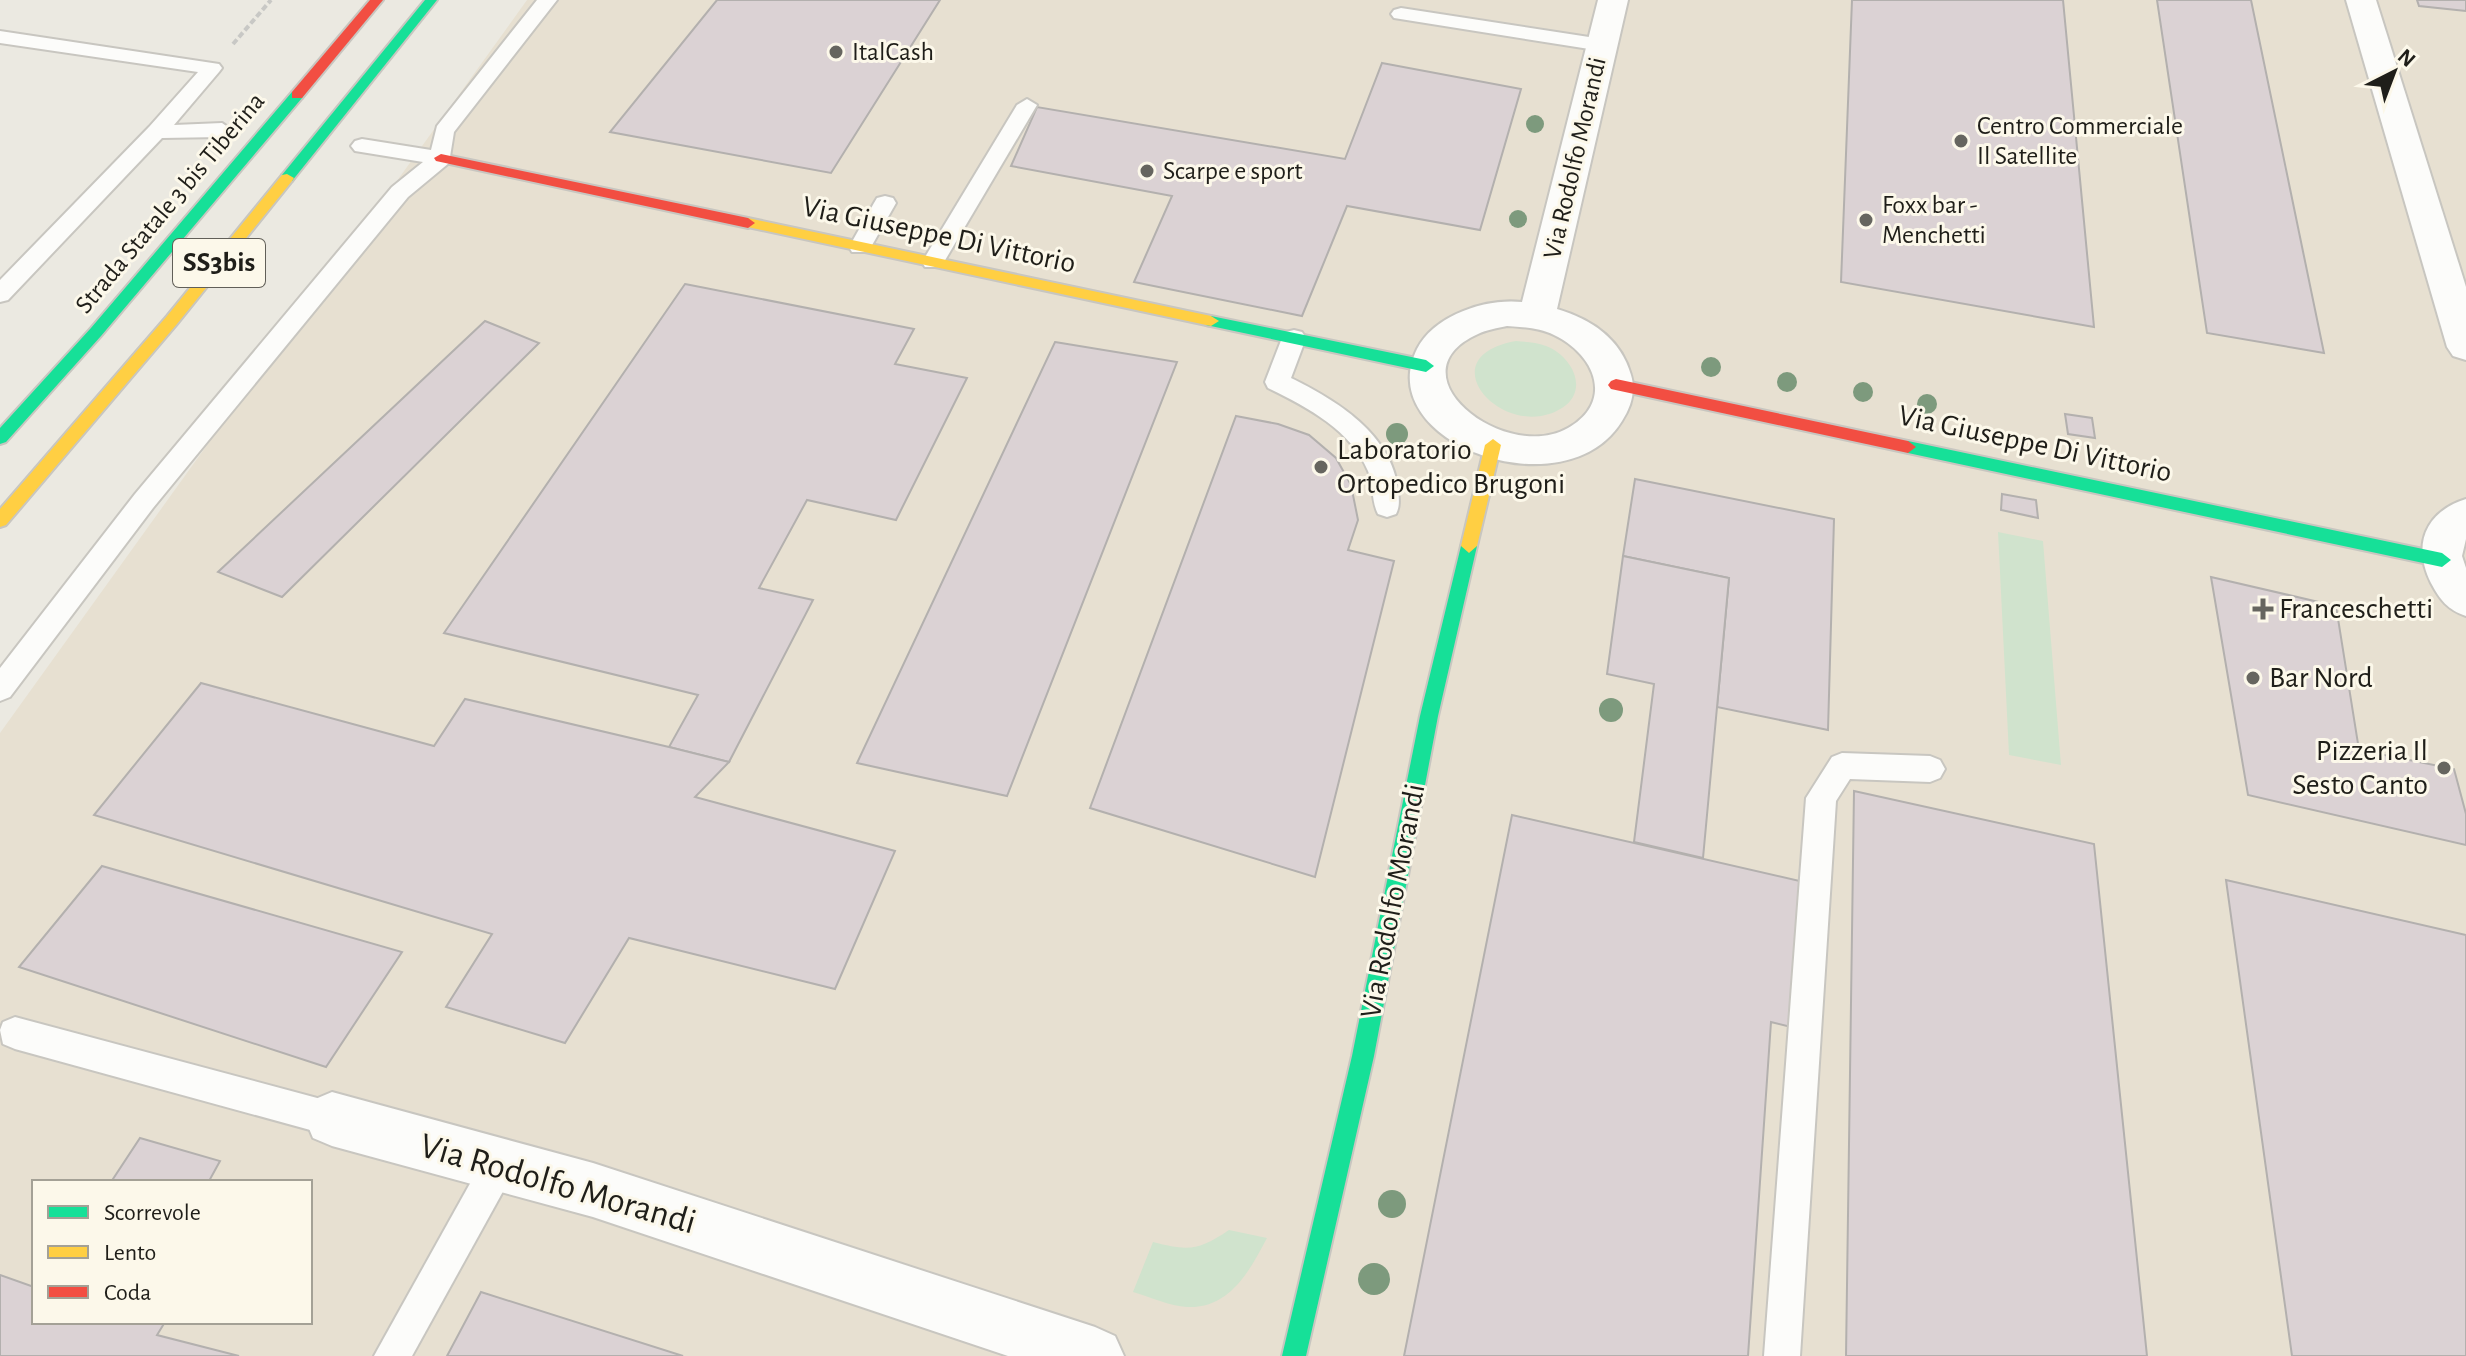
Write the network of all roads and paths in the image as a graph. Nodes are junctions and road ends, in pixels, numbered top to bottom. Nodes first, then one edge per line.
1 (271, 0) edge
2 (377, 0) edge
3 (431, 0) edge
4 (547, 0) edge
5 (1613, 0) edge
6 (2361, 0) edge
7 (1401, 14) dead end
8 (0, 37) edge
9 (1602, 45) junction
10 (212, 68) junction
11 (1027, 105) dead end
12 (222, 130) dead end
13 (156, 132) junction
14 (362, 146) dead end
15 (441, 158) junction
16 (885, 203) dead end
17 (860, 247) junction
18 (933, 262) junction
19 (0, 294) edge
20 (1537, 316) junction
21 (1294, 338) junction
22 (2466, 347) edge
23 (1426, 366) junction
24 (1616, 385) junction
25 (0, 438) edge
26 (1493, 445) junction
27 (1387, 507) dead end
28 (2466, 515) edge
29 (0, 520) edge
30 (2442, 560) junction
31 (2466, 599) edge
32 (0, 689) edge
33 (1930, 769) dead end
34 (15, 1033) dead end
35 (332, 1119) joint
36 (499, 1165) junction
37 (392, 1356) edge
38 (1095, 1356) edge
39 (1294, 1356) edge
40 (1782, 1356) edge

1 - 10 path
2 - 25 main road, Strada Statale 3 bis Tiberina / SS3bis
3 - 29 main road, SS3bis
4 - 15 lane
5 - 9 street, Via Rodolfo Morandi
6 - 22 street
7 - 9 lane
8 - 10 lane
9 - 20 street, Via Rodolfo Morandi
10 - 13 lane
11 - 18 lane
12 - 13 lane
13 - 19 lane
14 - 15 lane
15 - 17 main road, Via Giuseppe Di Vittorio
15 - 32 lane
16 - 17 lane
17 - 18 main road, Via Giuseppe Di Vittorio
18 - 21 main road, Via Giuseppe Di Vittorio
20 - 23 street
20 - 24 street
21 - 23 main road, Via Giuseppe Di Vittorio
21 - 27 lane
23 - 26 street
24 - 26 street
24 - 30 main road, Via Giuseppe Di Vittorio
26 - 39 main road, Via Rodolfo Morandi
28 - 30 street
30 - 31 street
33 - 40 lane
34 - 35 lane, Via Rodolfo Morandi
35 - 36 street, Via Rodolfo Morandi
36 - 37 lane
36 - 38 street, Via Rodolfo Morandi

